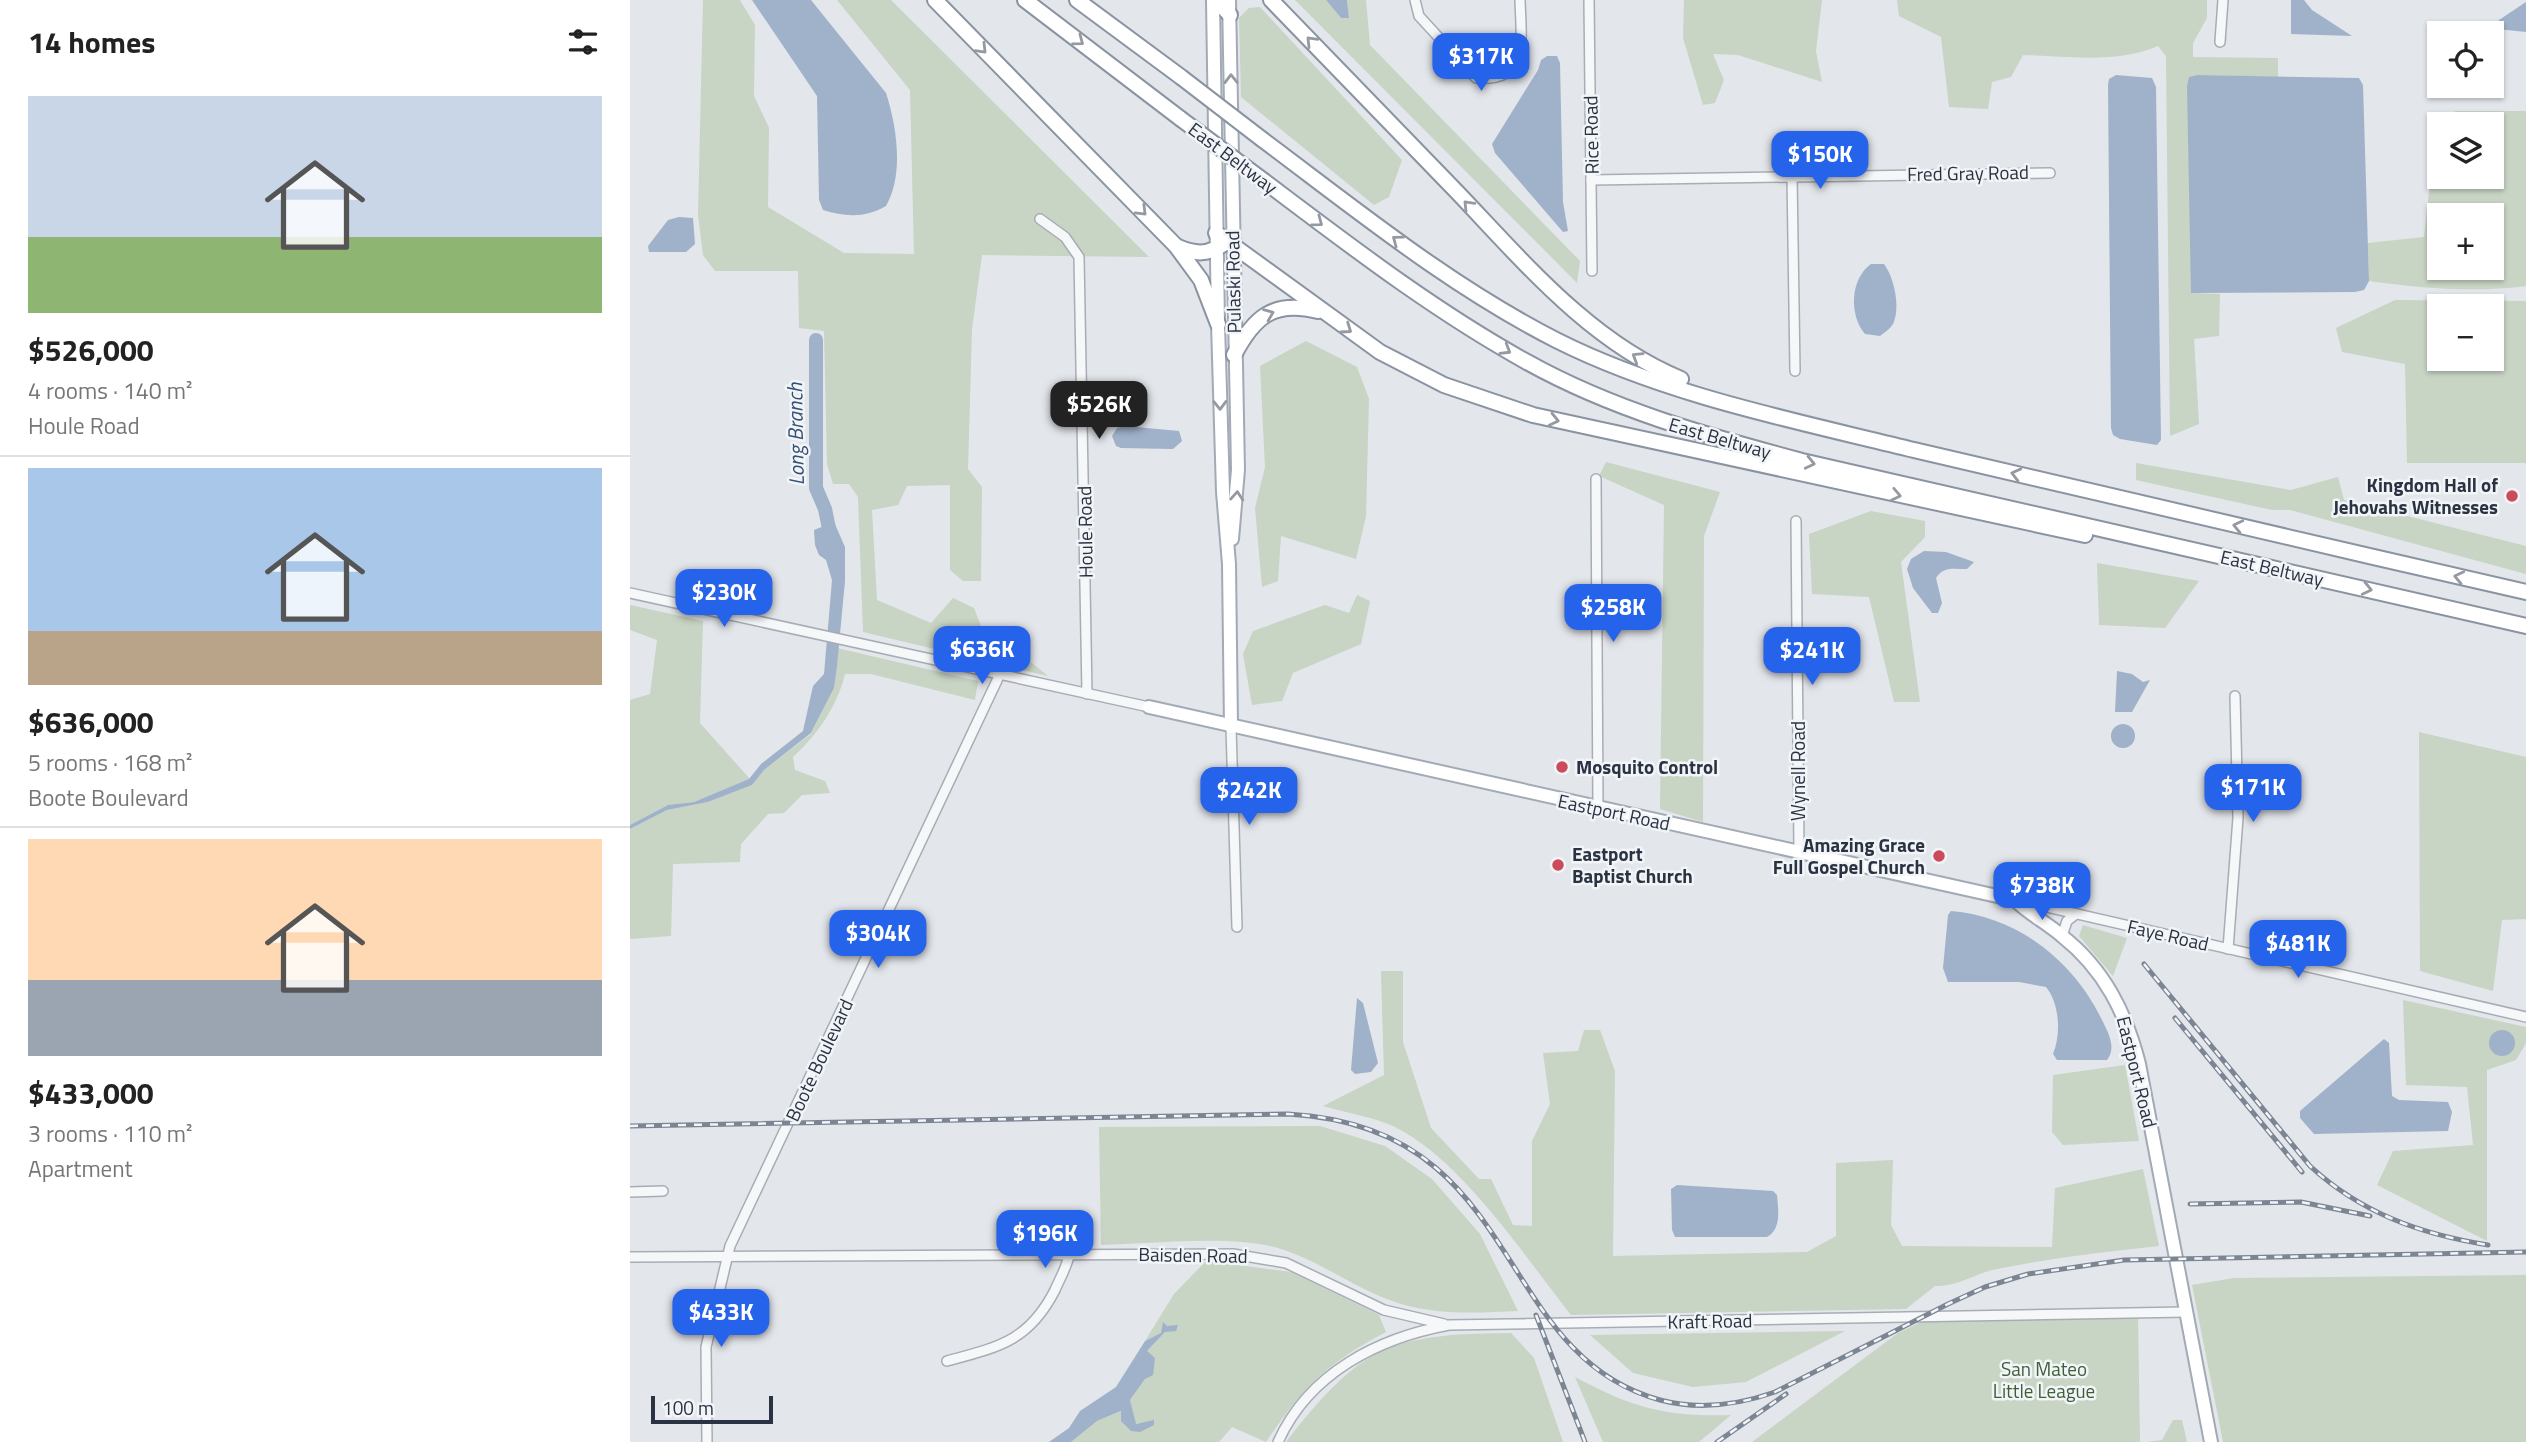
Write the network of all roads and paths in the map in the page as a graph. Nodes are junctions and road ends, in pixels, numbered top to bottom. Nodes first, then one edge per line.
1 (935, 0) edge
2 (1025, 0) edge
3 (1077, 0) edge
4 (1271, 0) edge
5 (1415, 0) edge
6 (1520, 0) edge
7 (1589, 0) edge
8 (2223, 0) edge
9 (1221, 5) edge
10 (2220, 42) dead end
11 (2050, 173) dead end
12 (1791, 176) junction
13 (1591, 180) junction
14 (1040, 219) dead end
15 (1225, 242) junction
16 (1176, 246) junction
17 (1592, 271) dead end
18 (1323, 313) junction
19 (1218, 324) junction
20 (1234, 355) junction
21 (1795, 371) dead end
22 (1766, 413) junction
23 (1596, 479) dead end
24 (1796, 521) dead end
25 (1229, 564) junction
26 (2294, 573) junction
27 (2526, 592) edge
28 (630, 593) edge
29 (2526, 626) edge
30 (1000, 674) junction
31 (1087, 694) junction
32 (2235, 696) dead end
33 (1149, 707) joint
34 (1231, 727) junction
35 (1598, 808) junction
36 (1799, 852) junction
37 (2015, 900) junction
38 (2076, 914) junction
39 (1237, 927) dead end
40 (2062, 936) junction
41 (2228, 949) junction
42 (2526, 1017) edge
43 (663, 1191) dead end
44 (630, 1192) edge
45 (728, 1255) junction
46 (1069, 1255) junction
47 (630, 1257) edge
48 (2186, 1312) junction
49 (1403, 1316) junction
50 (1449, 1325) junction
51 (1409, 1334) junction
52 (947, 1361) dead end
53 (707, 1442) edge
54 (1278, 1442) edge
55 (2211, 1442) edge

1 -> 16 highway
2 -> 26 highway, East Beltway, bridge
22 -> 3 highway, East Beltway, bridge
22 -> 4 highway
5 - 6 street
7 - 13 street, Rice Road
8 - 10 street
9 - 15 main road, Pulaski Road
11 - 12 street, Fred Gray Road
12 - 13 street, Fred Gray Road
12 - 21 street
13 - 17 street, Rice Road
14 - 31 street, Houle Road
15 - 16 highway
15 - 18 highway
15 - 19 main road, Pulaski Road
15 - 20 main road, Pulaski Road
16 - 19 highway
20 -> 18 highway
18 -> 26 highway
19 -> 25 main road, Pulaski Road
25 -> 20 main road, Pulaski Road
27 -> 22 highway, East Beltway
23 - 35 street
24 - 36 street, Wynell Road
25 - 34 main road, Pulaski Road
26 -> 29 highway, East Beltway
28 - 30 street, Eastport Road
30 - 31 street, Eastport Road
30 - 45 street, Boote Boulevard
31 - 33 street, Eastport Road
32 - 41 street
33 - 34 main road, Eastport Road
34 - 35 main road, Eastport Road
34 - 39 street, Pulaski Road
35 - 36 main road, Eastport Road
36 - 37 main road, Eastport Road
37 - 38 street, Faye Road
37 - 40 main road, Eastport Road
38 - 40 street
38 - 41 street, Faye Road
40 - 48 main road, Eastport Road
41 - 42 street, Faye Road
43 - 44 street
45 - 46 street, Baisden Road
45 - 47 street, Baisden Road
45 - 53 street, Boote Boulevard
46 - 49 street, Baisden Road
46 - 52 street
48 - 50 street, Kraft Road
48 - 55 main road, Eastport Road
49 - 50 street, Baisden Road
49 - 51 street
50 - 51 street, Kraft Road
51 - 54 street, Kraft Road

